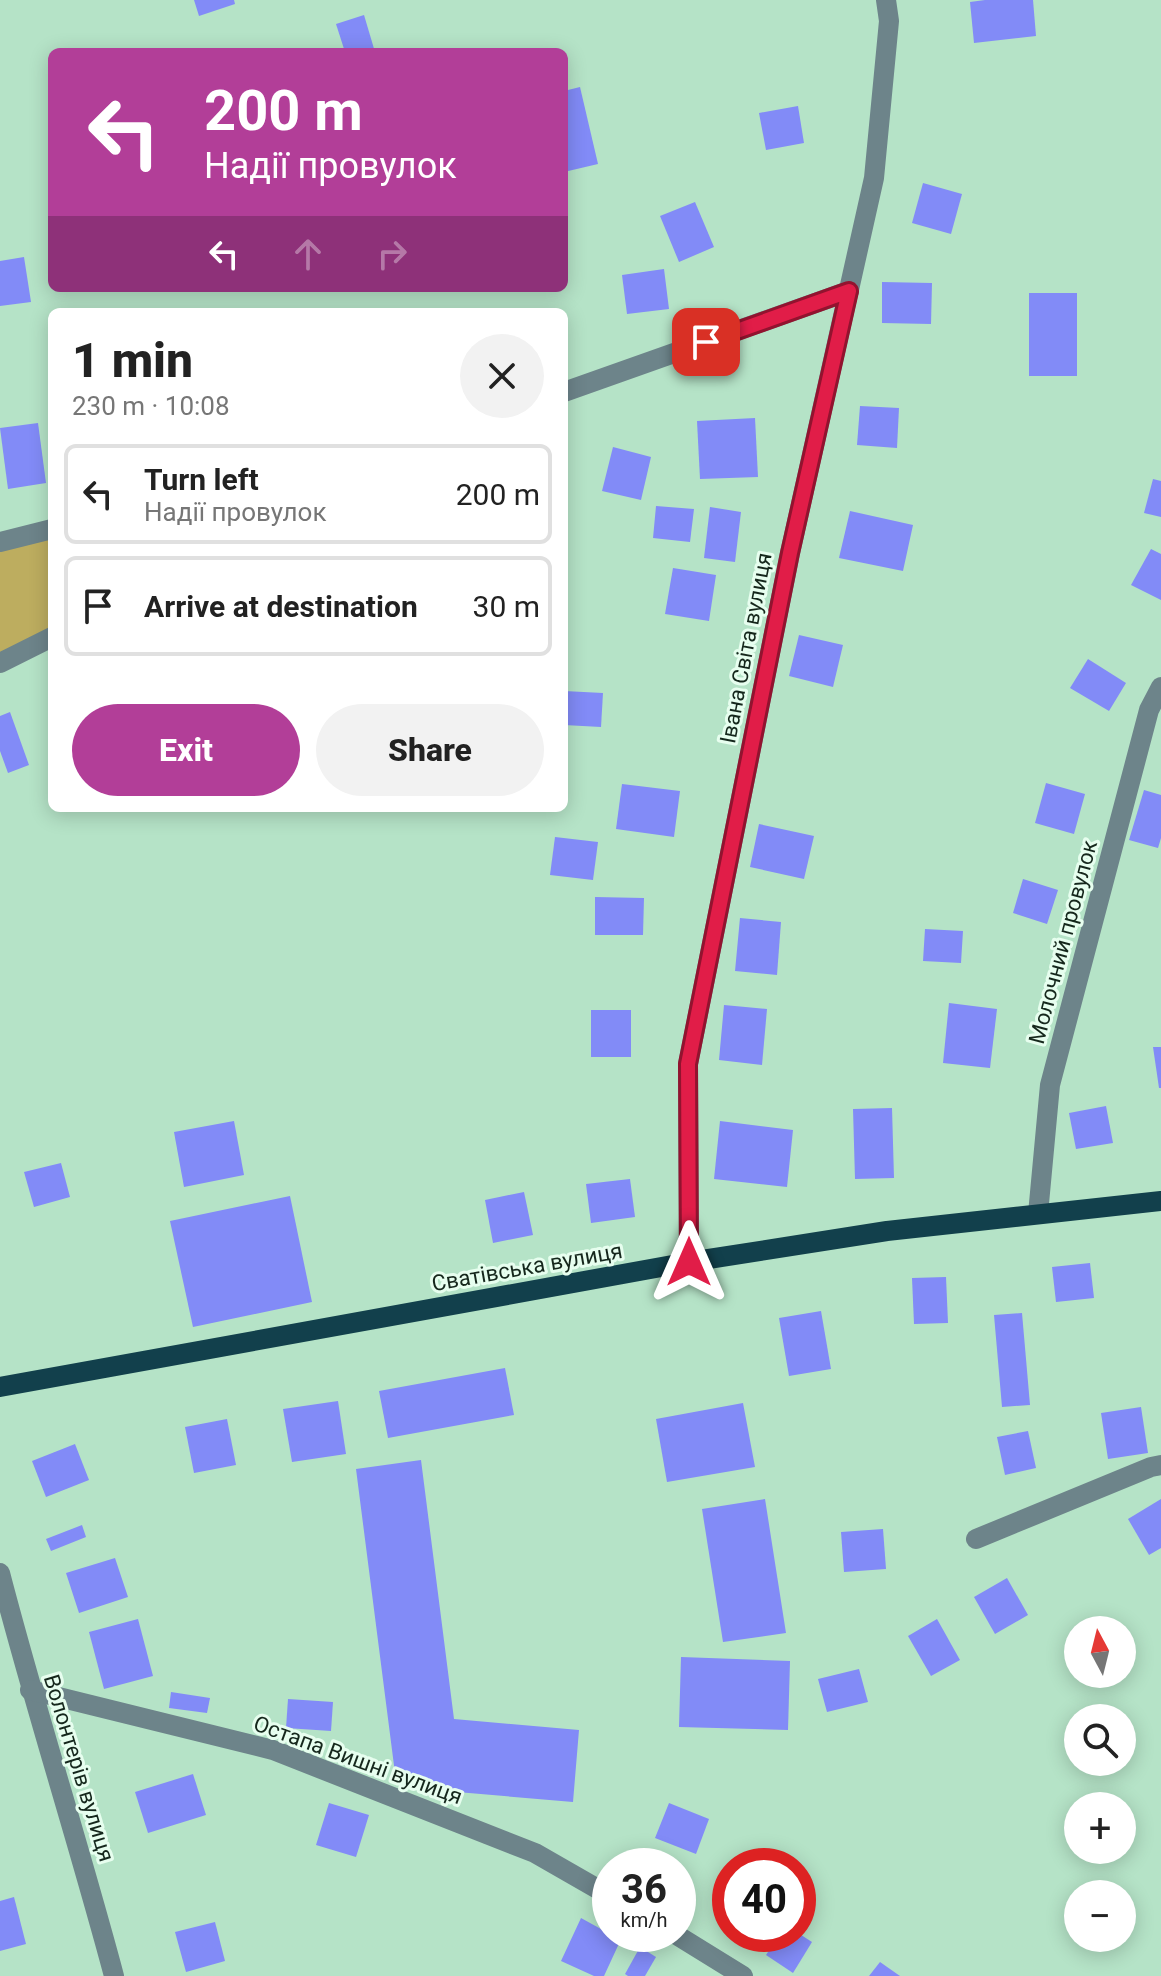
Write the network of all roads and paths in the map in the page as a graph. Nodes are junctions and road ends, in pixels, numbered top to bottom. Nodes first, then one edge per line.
1 (886, 0) edge
2 (849, 291) junction
3 (568, 391) edge
4 (48, 530) edge
5 (0, 542) edge
6 (48, 639) edge
7 (0, 663) edge
8 (1161, 687) edge
9 (1161, 1201) edge
10 (1038, 1214) junction
11 (689, 1262) junction
12 (0, 1387) edge
13 (1161, 1465) edge
14 (976, 1539) dead end
15 (0, 1573) edge
16 (30, 1690) junction
17 (592, 1886) edge
18 (696, 1948) edge
19 (727, 1968) edge
20 (114, 1976) edge
21 (743, 1976) edge

1 - 2 street, Івана Світа вулиця
2 - 3 street
2 - 11 street, Івана Світа вулиця
4 - 5 street
6 - 7 street
8 - 10 street, Молочний провулок
9 - 10 main road, Сватівська вулиця
10 - 11 main road, Сватівська вулиця
11 - 12 main road, Сватівська вулиця
13 - 14 street
15 - 16 street, Волонтерів вулиця
16 - 17 street, Остапа Вишні вулиця
16 - 20 street, Волонтерів вулиця
18 - 19 street
19 - 21 street

